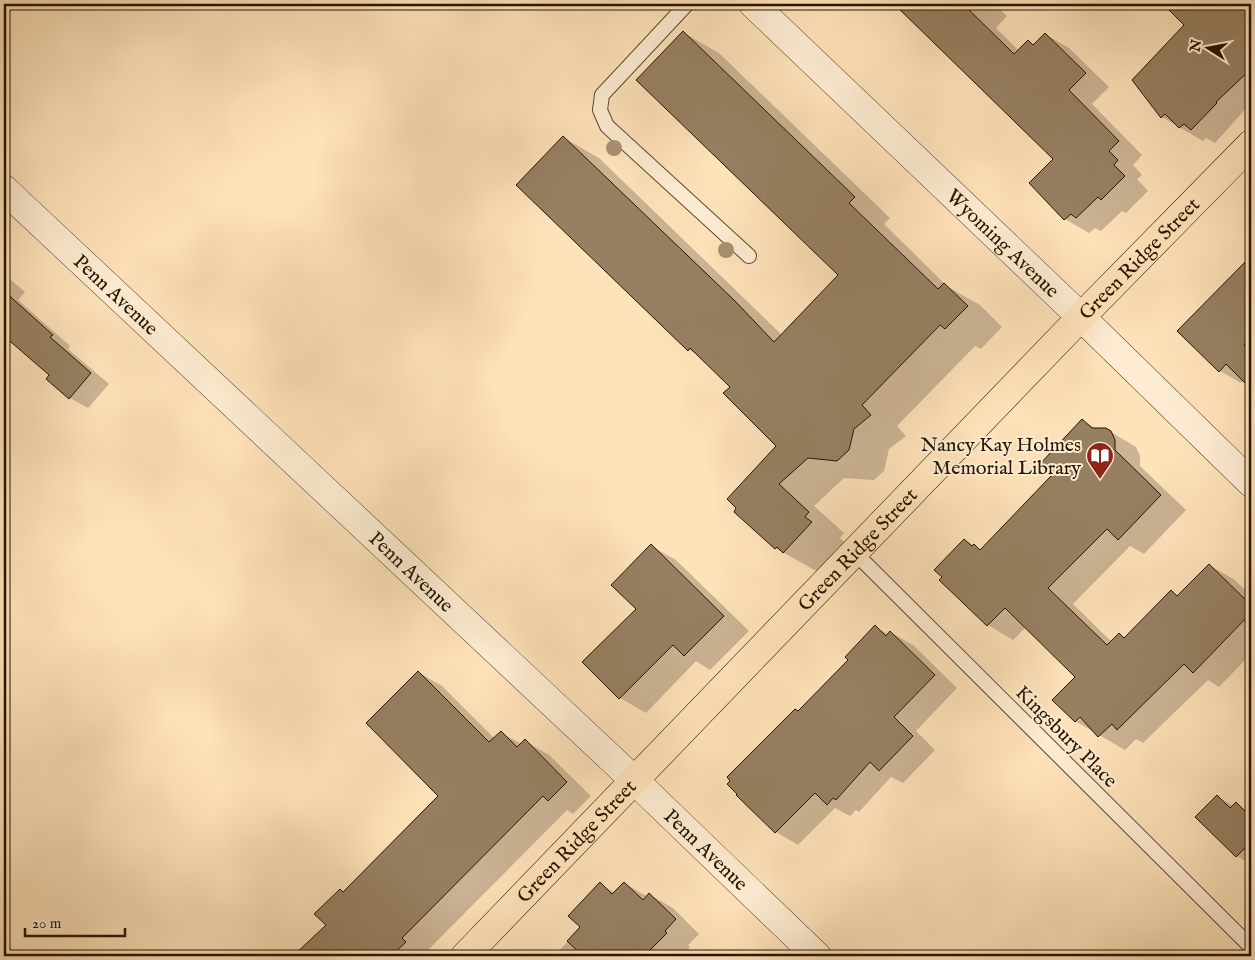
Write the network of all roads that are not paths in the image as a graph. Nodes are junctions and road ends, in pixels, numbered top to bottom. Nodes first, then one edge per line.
1 (687, 4) edge
2 (753, 4) edge
3 (1251, 144) edge
4 (4, 189) edge
5 (749, 256) dead end
6 (1081, 317) junction
7 (1251, 484) edge
8 (855, 553) junction
9 (634, 780) junction
10 (1251, 947) edge
11 (465, 956) edge
12 (817, 956) edge

1 - 5 lane
2 - 6 street, Wyoming Avenue
3 - 6 main road, Green Ridge Street
4 - 9 street, Penn Avenue
6 - 7 street, Wyoming Avenue
6 - 8 main road, Green Ridge Street
8 - 9 main road, Green Ridge Street
8 - 10 lane, Kingsbury Place
9 - 11 main road, Green Ridge Street
9 - 12 street, Penn Avenue

